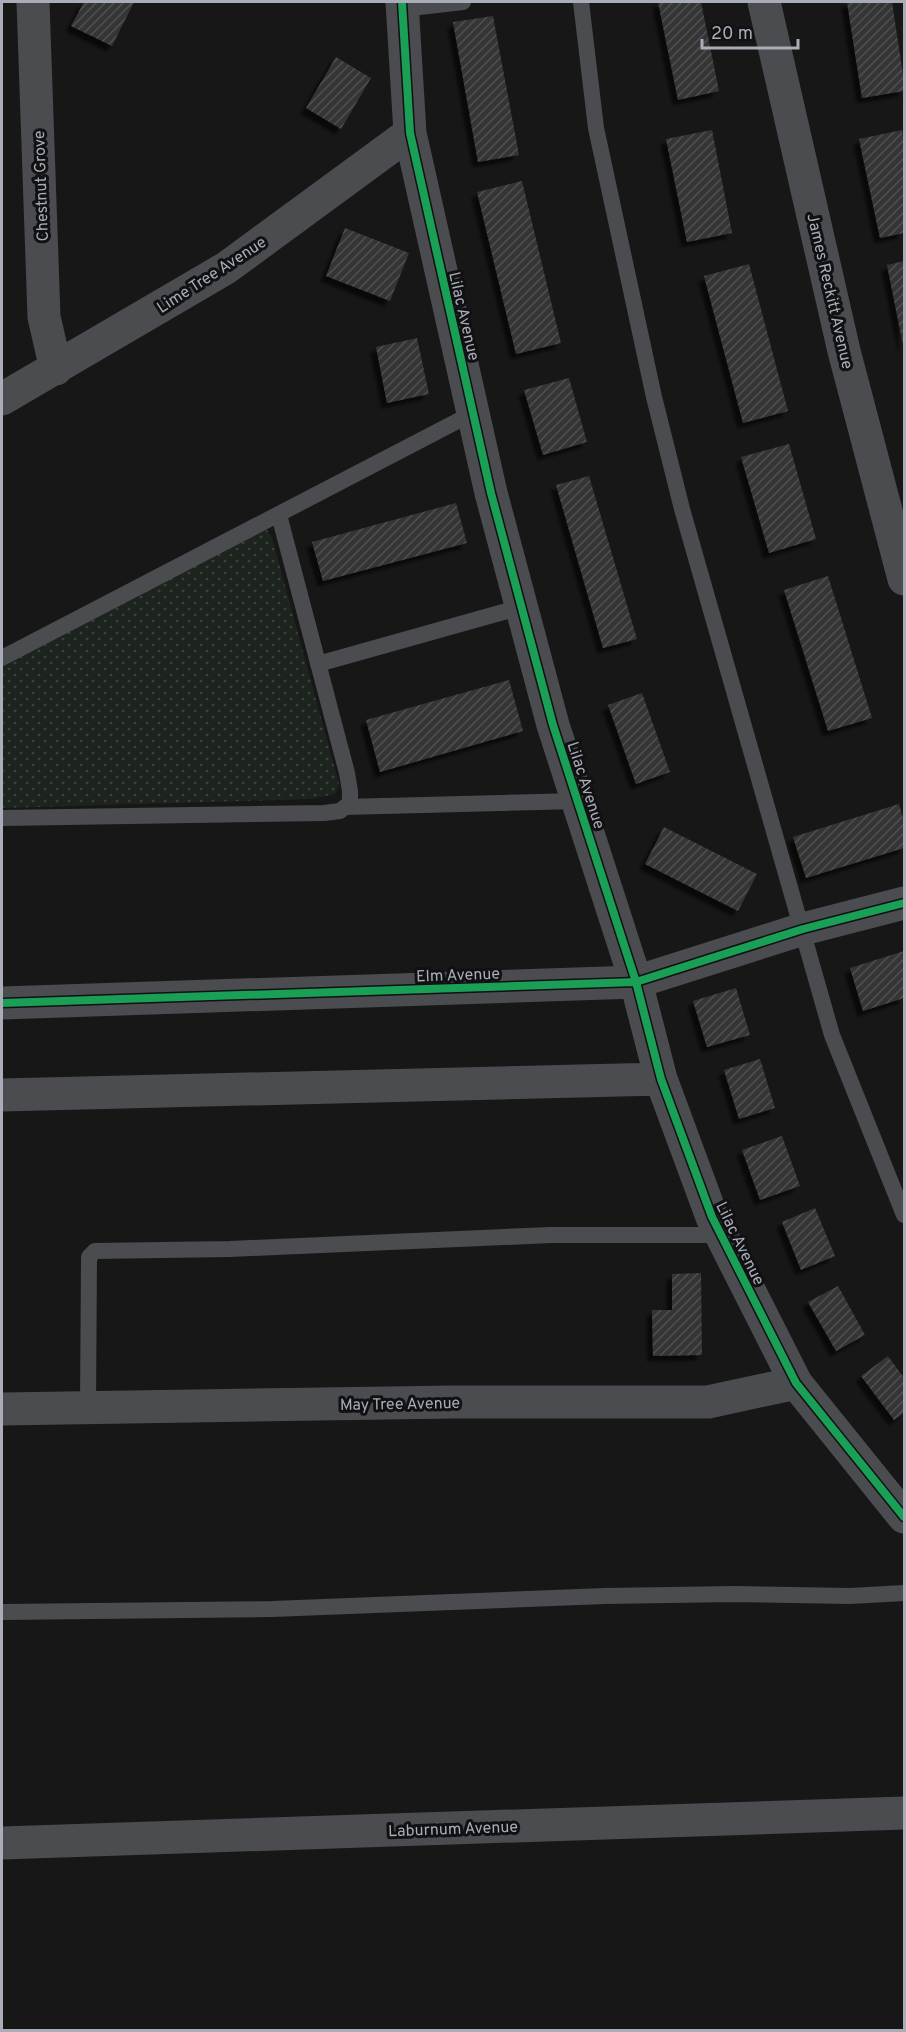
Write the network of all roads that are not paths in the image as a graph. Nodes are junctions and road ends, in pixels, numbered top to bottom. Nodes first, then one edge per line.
1 (33, 2) edge
2 (463, 2) edge
3 (581, 2) edge
4 (764, 2) edge
5 (402, 5) edge
6 (410, 133) junction
7 (56, 369) junction
8 (2, 399) edge
9 (473, 413) junction
10 (279, 515) junction
11 (904, 579) edge
12 (521, 607) junction
13 (2, 658) edge
14 (318, 664) junction
15 (578, 801) junction
16 (345, 807) junction
17 (2, 818) edge
18 (904, 903) edge
19 (803, 929) junction
20 (636, 982) junction
21 (2, 1003) edge
22 (661, 1079) junction
23 (2, 1095) edge
24 (904, 1215) edge
25 (721, 1235) junction
26 (796, 1383) junction
27 (88, 1408) junction
28 (2, 1409) edge
29 (904, 1517) edge
30 (904, 1593) edge
31 (2, 1612) edge
32 (904, 1813) edge
33 (2, 1843) edge

1 - 7 street, Chestnut Grove
2 - 5 lane
3 - 19 lane
4 - 11 street, James Reckitt Avenue
5 - 6 street, Lilac Avenue
6 - 7 street, Lime Tree Avenue
6 - 9 street, Lilac Avenue
7 - 8 street, Lime Tree Avenue
9 - 10 lane
9 - 12 street, Lilac Avenue
10 - 13 lane
10 - 14 lane
12 - 14 lane
12 - 15 street, Lilac Avenue
14 - 16 lane
15 - 16 lane
15 - 20 street, Lilac Avenue
16 - 17 lane
18 - 19 street, Elm Avenue
19 - 20 street, Elm Avenue
19 - 24 lane
20 - 21 street, Elm Avenue
20 - 22 street, Lilac Avenue
22 - 23 street
22 - 25 street, Lilac Avenue
25 - 26 street, Lilac Avenue
25 - 27 lane
26 - 27 street, May Tree Avenue
26 - 29 street, Lilac Avenue
27 - 28 street, May Tree Avenue
30 - 31 lane
32 - 33 street, Laburnum Avenue

